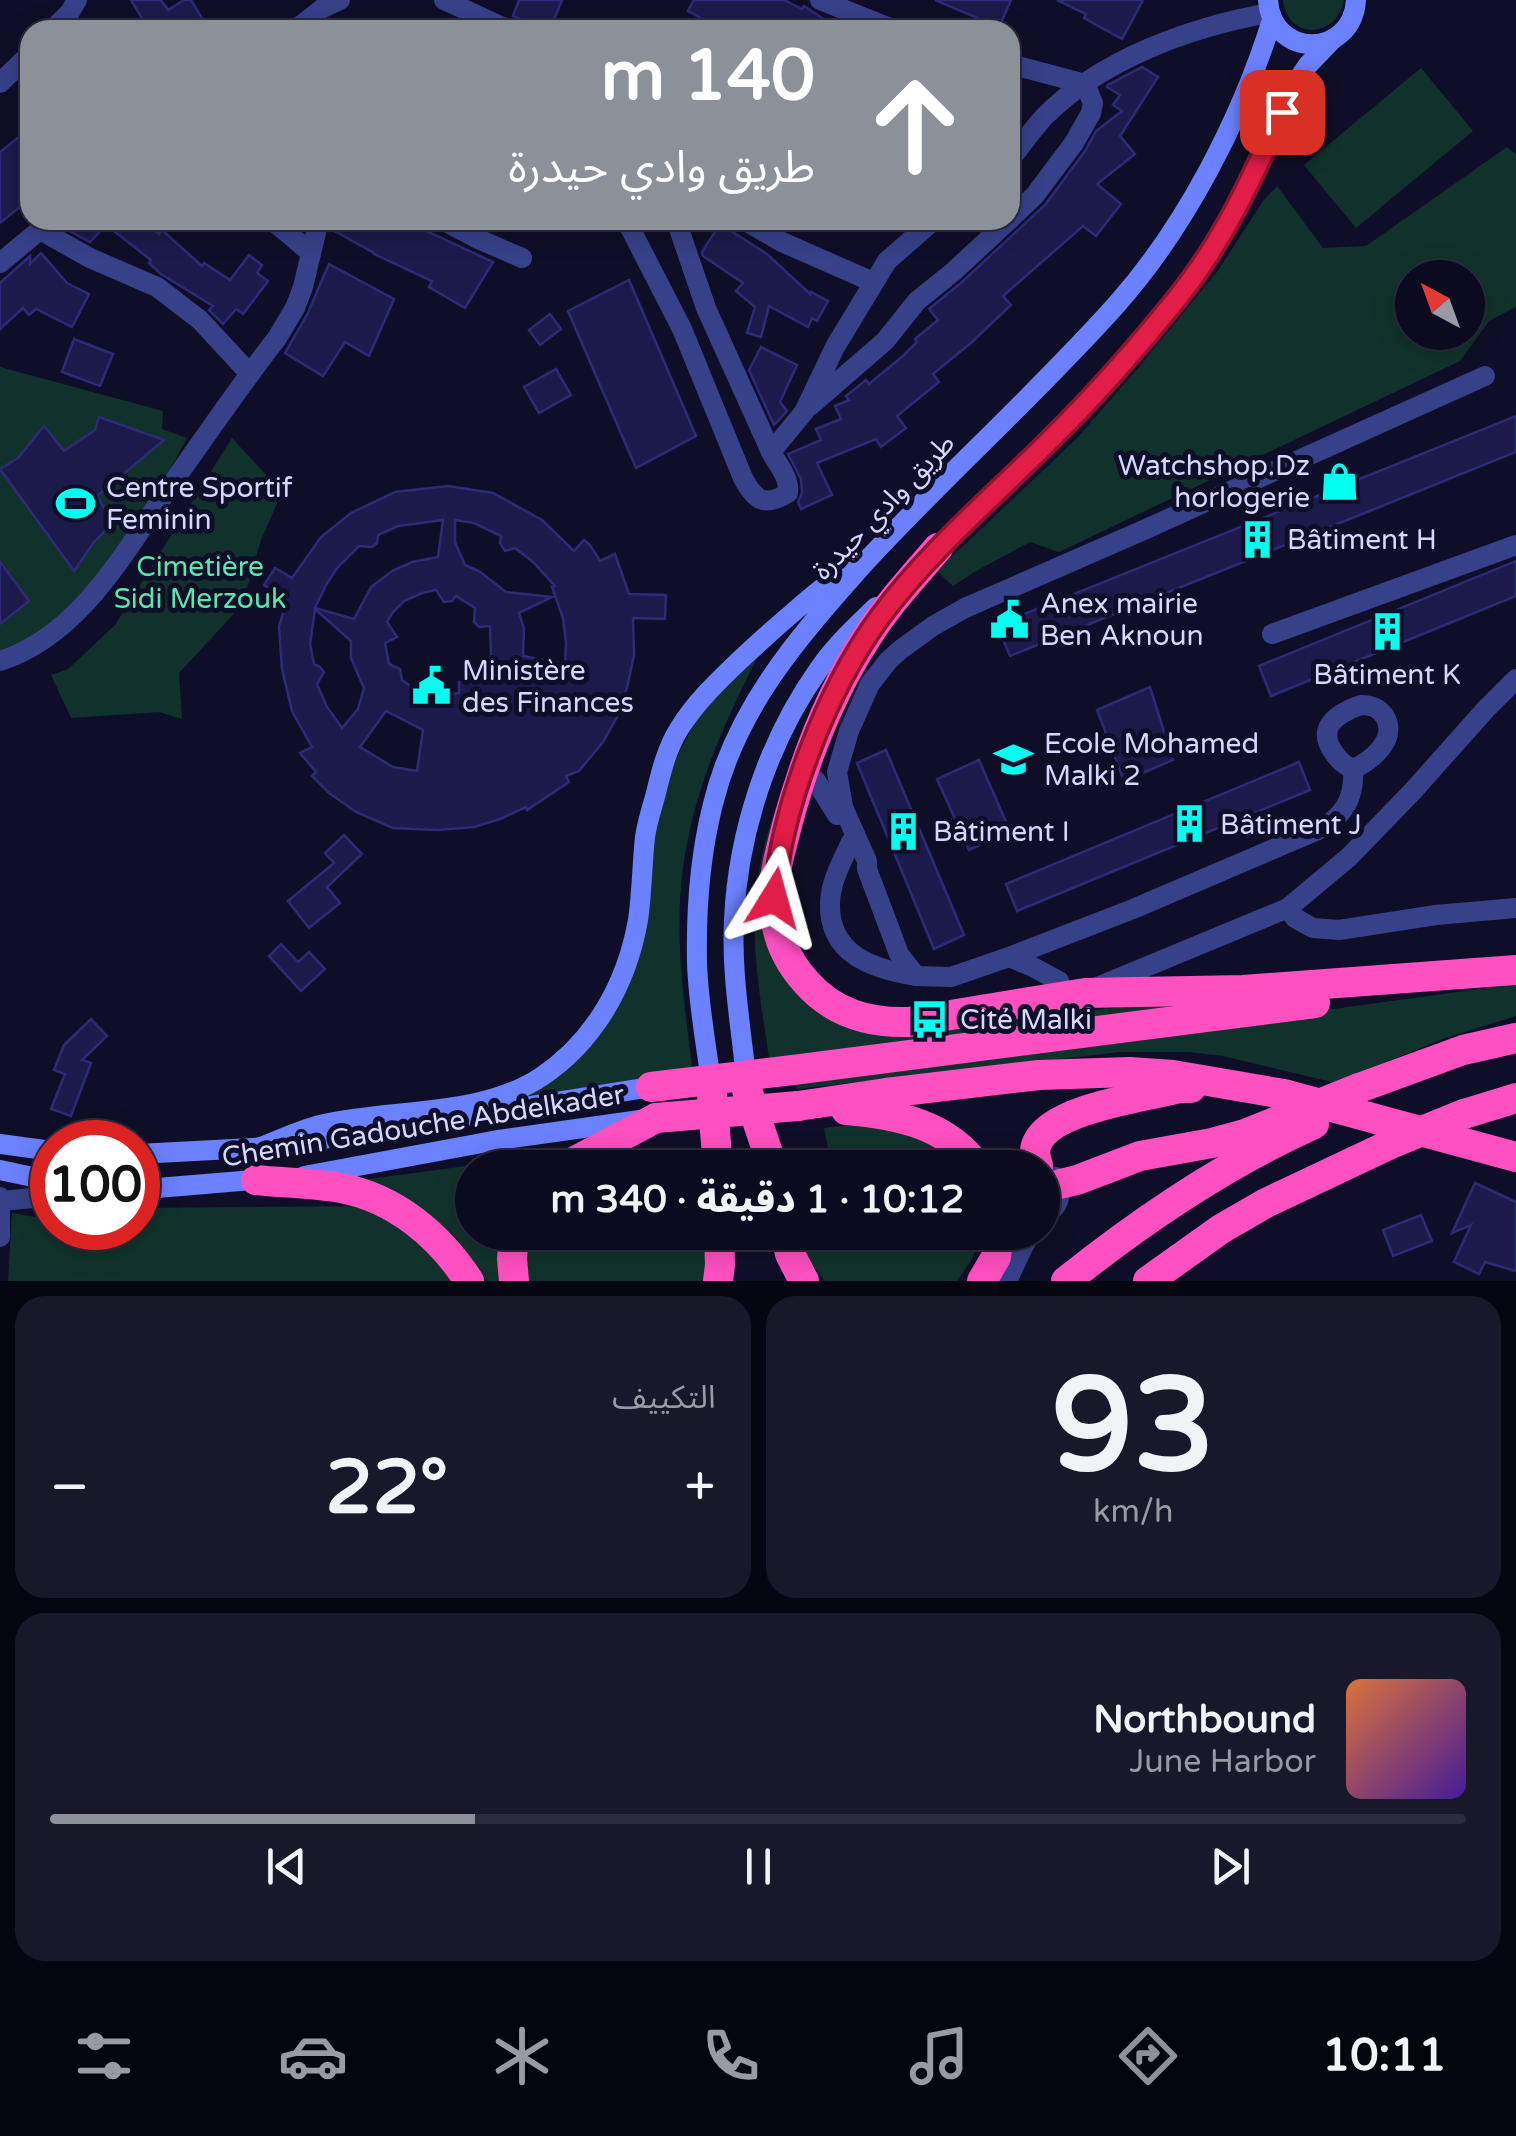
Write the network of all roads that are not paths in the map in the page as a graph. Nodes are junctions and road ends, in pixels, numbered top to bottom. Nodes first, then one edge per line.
1 (77, 0) edge
2 (340, 0) edge
3 (444, 0) edge
4 (820, 0) edge
5 (1356, 0) edge
6 (1266, 9) edge
7 (62, 20) edge
8 (308, 20) edge
9 (487, 20) edge
10 (870, 20) edge
11 (1332, 40) junction
12 (20, 64) edge
13 (1020, 67) edge
14 (0, 83) edge
15 (1085, 84) junction
16 (1020, 147) edge
17 (1020, 208) edge
18 (40, 230) edge
19 (53, 230) edge
20 (284, 230) edge
21 (317, 230) edge
22 (461, 230) edge
23 (631, 230) edge
24 (679, 230) edge
25 (761, 230) edge
26 (923, 230) edge
27 (997, 230) edge
28 (311, 253) junction
29 (522, 258) dead end
30 (0, 263) edge
31 (873, 282) junction
32 (250, 374) junction
33 (1485, 376) dead end
34 (804, 412) junction
35 (771, 452) junction
36 (896, 528) junction
37 (1516, 545) edge
38 (938, 548) junction
39 (1272, 634) dead end
40 (0, 660) edge
41 (1516, 679) edge
42 (1353, 769) dead end
43 (803, 770) junction
44 (851, 842) junction
45 (867, 868) junction
46 (1288, 908) junction
47 (1516, 908) edge
48 (1009, 958) junction
49 (1516, 972) edge
50 (916, 976) junction
51 (1074, 994) junction
52 (1516, 1038) edge
53 (1516, 1050) edge
54 (1257, 1089) junction
55 (747, 1090) junction
56 (1372, 1091) junction
57 (712, 1094) joint
58 (1516, 1098) edge
59 (654, 1102) junction
60 (798, 1106) junction
61 (1301, 1121) junction
62 (0, 1144) edge
63 (30, 1148) edge
64 (256, 1149) junction
65 (587, 1150) edge
66 (716, 1150) edge
67 (756, 1150) edge
68 (767, 1150) edge
69 (963, 1150) edge
70 (1035, 1150) edge
71 (160, 1153) edge
72 (1516, 1157) edge
73 (0, 1170) edge
74 (30, 1176) edge
75 (1060, 1177) edge
76 (256, 1180) junction
77 (160, 1188) edge
78 (30, 1197) edge
79 (0, 1199) edge
80 (0, 1237) edge
81 (513, 1250) edge
82 (720, 1250) edge
83 (723, 1250) edge
84 (772, 1250) edge
85 (789, 1250) edge
86 (1016, 1250) edge
87 (996, 1266) edge
88 (470, 1281) edge
89 (514, 1281) edge
90 (718, 1281) edge
91 (727, 1281) edge
92 (777, 1281) edge
93 (804, 1281) edge
94 (1066, 1281) edge
95 (1148, 1281) edge

1 - 7 street
2 - 8 street
3 - 9 street
4 - 10 street
5 - 11 main road
6 - 11 main road
6 - 15 street
6 - 36 main road, طريق وادي حيدرة
11 - 38 main road
12 - 14 street
13 - 15 street
15 - 16 street
15 - 17 street
18 - 30 street
19 - 32 street
20 - 28 street
21 - 28 street
22 - 29 street
23 - 35 street
24 - 35 street
25 - 31 street
26 - 31 street
27 - 34 street
28 - 32 street
31 - 34 street
32 - 40 street
33 - 45 street
34 - 35 street
36 - 57 main road, طريق وادي حيدرة
36 - 64 main road
37 - 39 street
38 - 43 highway
38 - 55 main road
41 - 46 street
42 - 48 street
43 - 44 street
43 - 51 highway
44 - 45 street
44 - 50 street
45 - 50 street
46 - 47 street
46 - 51 street
48 - 50 street
48 - 51 street
49 - 51 highway
49 - 59 highway, bridge
52 - 56 highway
53 - 56 highway
54 - 60 highway
54 - 70 highway
54 - 72 highway
55 - 67 highway
55 - 68 highway
56 - 61 highway
57 - 66 highway
58 - 95 highway, bridge
59 - 60 highway, bridge
59 - 64 main road, Chemin Gadouche Abdelkader
59 - 65 highway
59 - 76 main road, Chemin Gadouche Abdelkader
60 - 69 highway
61 - 75 highway
61 - 94 highway
62 - 63 main road
64 - 71 main road, Chemin Gadouche Abdelkader
73 - 74 main road
76 - 77 main road, Chemin Gadouche Abdelkader
76 - 88 highway
78 - 79 street
79 - 80 street
81 - 89 highway
82 - 90 highway
83 - 91 highway
84 - 92 highway
85 - 93 highway
86 - 87 street

